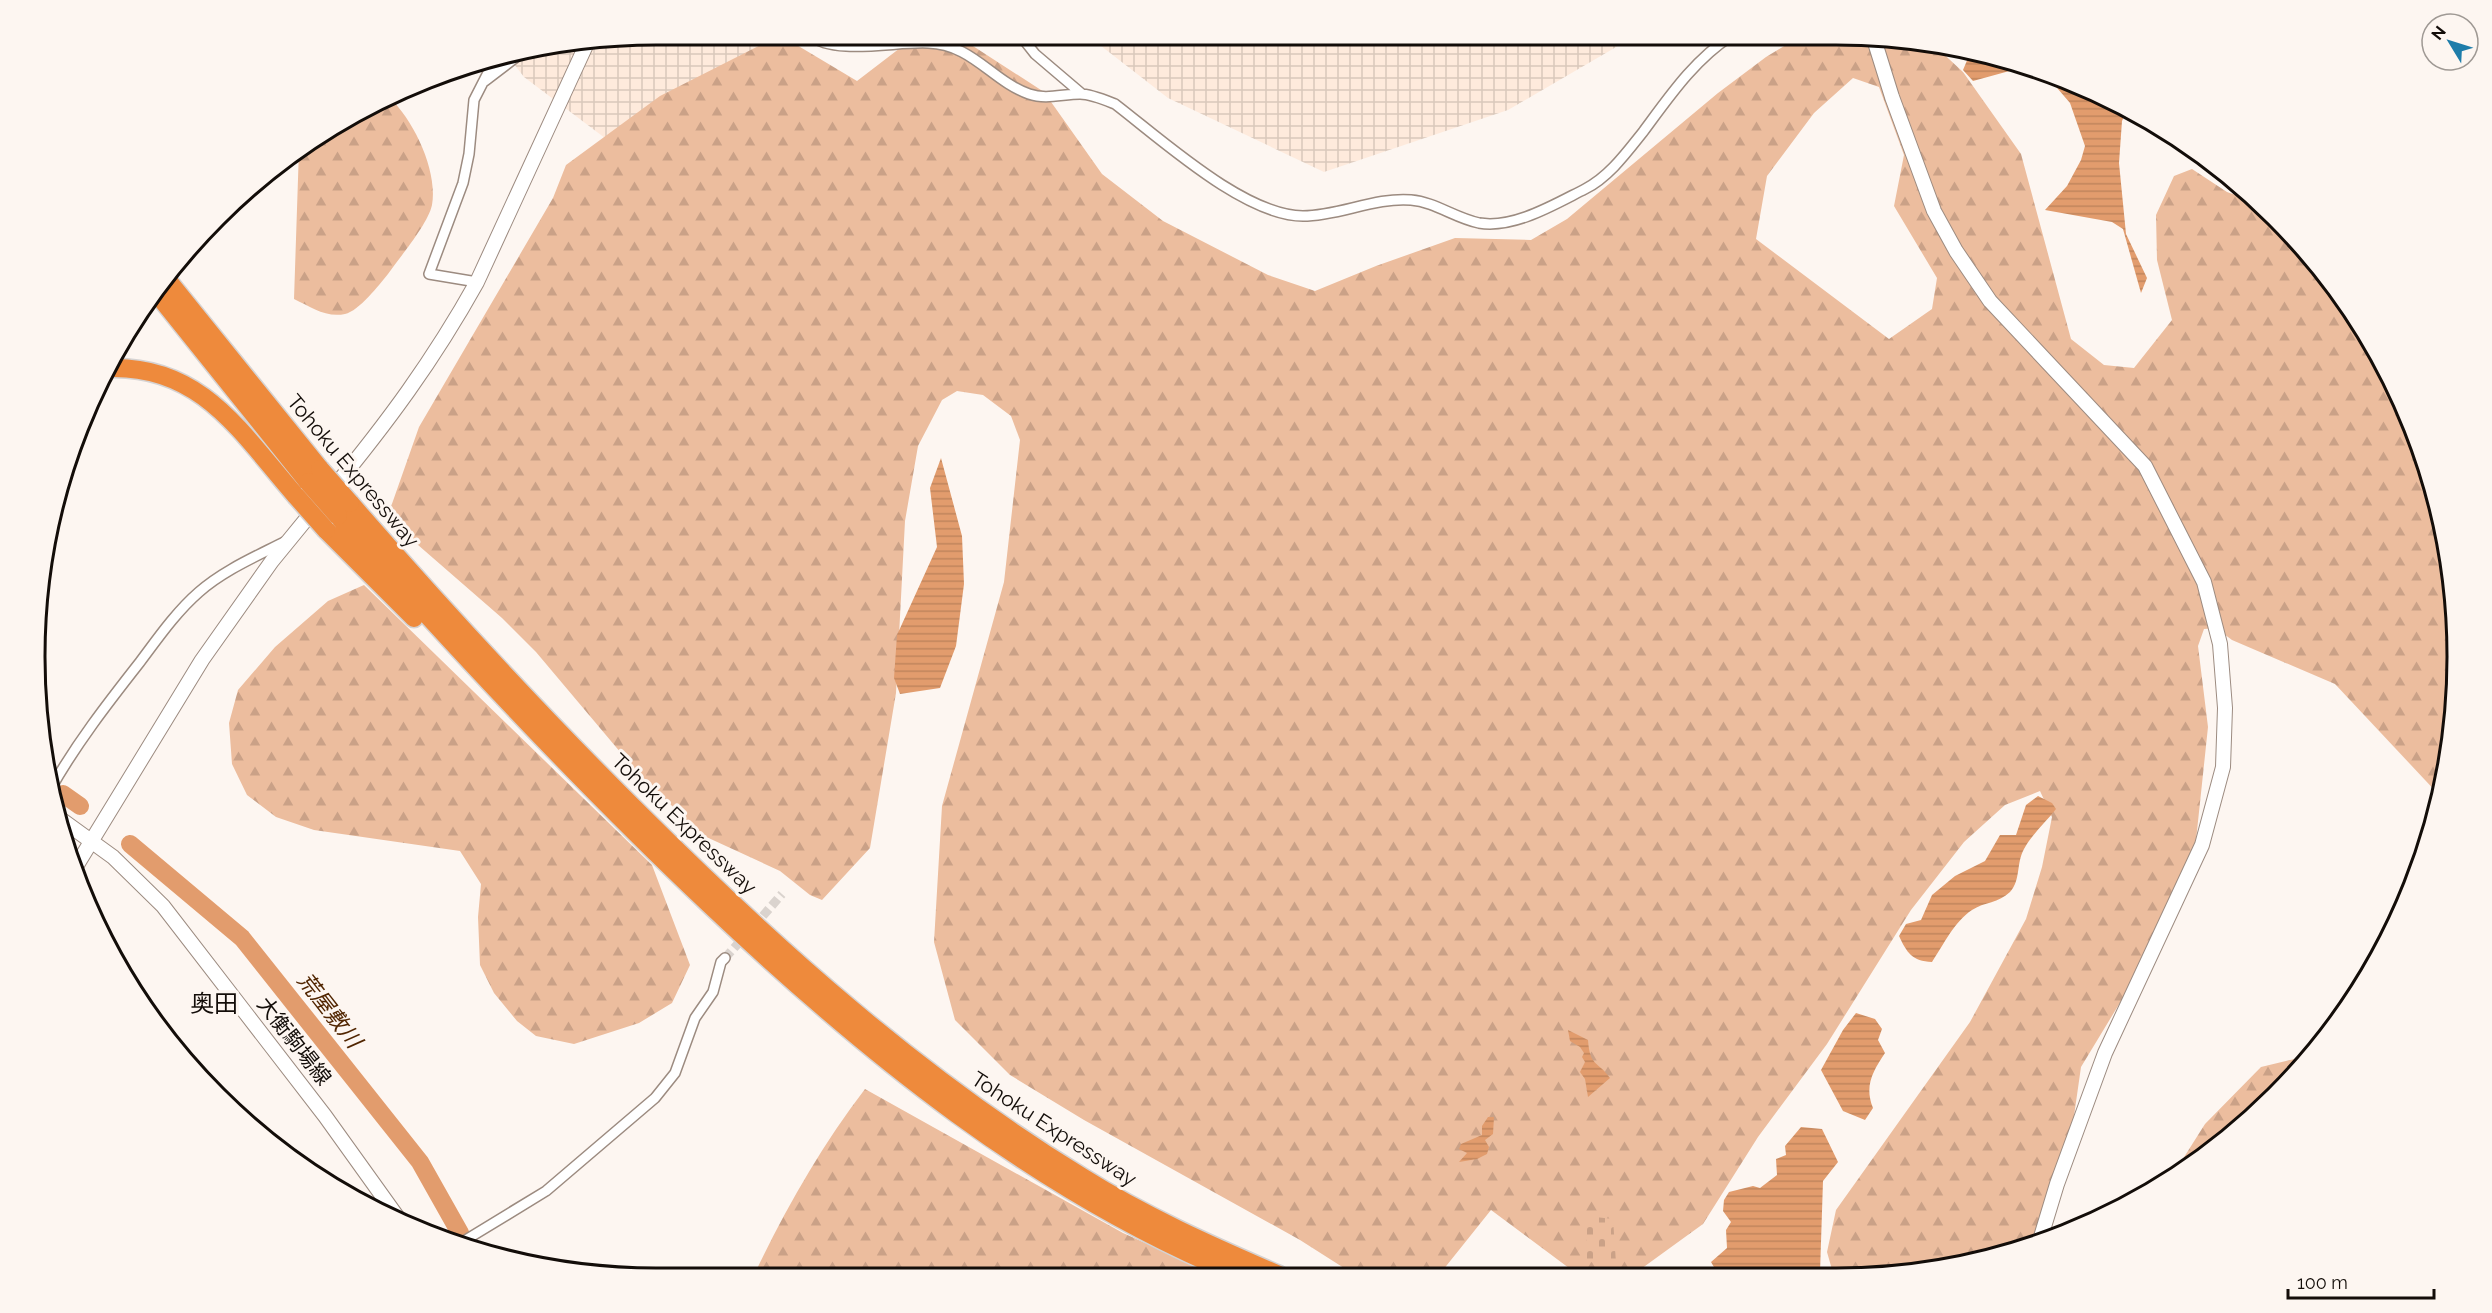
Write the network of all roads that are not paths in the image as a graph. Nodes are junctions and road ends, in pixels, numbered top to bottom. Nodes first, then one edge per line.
1 (842, 45) edge
2 (878, 45) edge
3 (947, 45) edge
4 (1028, 45) edge
5 (1717, 45) edge
6 (1876, 46) edge
7 (584, 49) edge
8 (508, 64) edge
9 (490, 68) edge
10 (483, 83) junction
11 (1082, 94) junction
12 (176, 278) edge
13 (477, 282) junction
14 (171, 284) edge
15 (161, 298) edge
16 (118, 368) edge
17 (272, 410) junction
18 (314, 475) junction
19 (338, 517) junction
20 (291, 538) junction
21 (57, 777) edge
22 (69, 824) edge
23 (92, 840) junction
24 (80, 860) edge
25 (725, 958) tunnel mouth
26 (390, 1207) edge
27 (2042, 1232) edge
28 (468, 1238) edge
29 (1223, 1268) edge
30 (1264, 1268) edge

1 - 2 street
3 - 11 street
4 - 11 street
5 - 11 street
6 - 27 street
7 - 13 street
8 - 10 street
9 - 10 street
10 - 13 street
12 - 17 highway
13 - 20 street
14 - 17 highway, Tohoku Expressway
15 - 18 highway, Tohoku Expressway
16 - 19 highway, bridge
17 - 18 highway, Tohoku Expressway
18 - 19 highway, Tohoku Expressway, bridge
19 - 29 highway, Tohoku Expressway
19 - 30 highway, Tohoku Expressway
20 - 21 street
20 - 23 street
22 - 23 street, 大衡駒場線
23 - 24 street
23 - 26 street, 大衡駒場線
25 - 28 street

